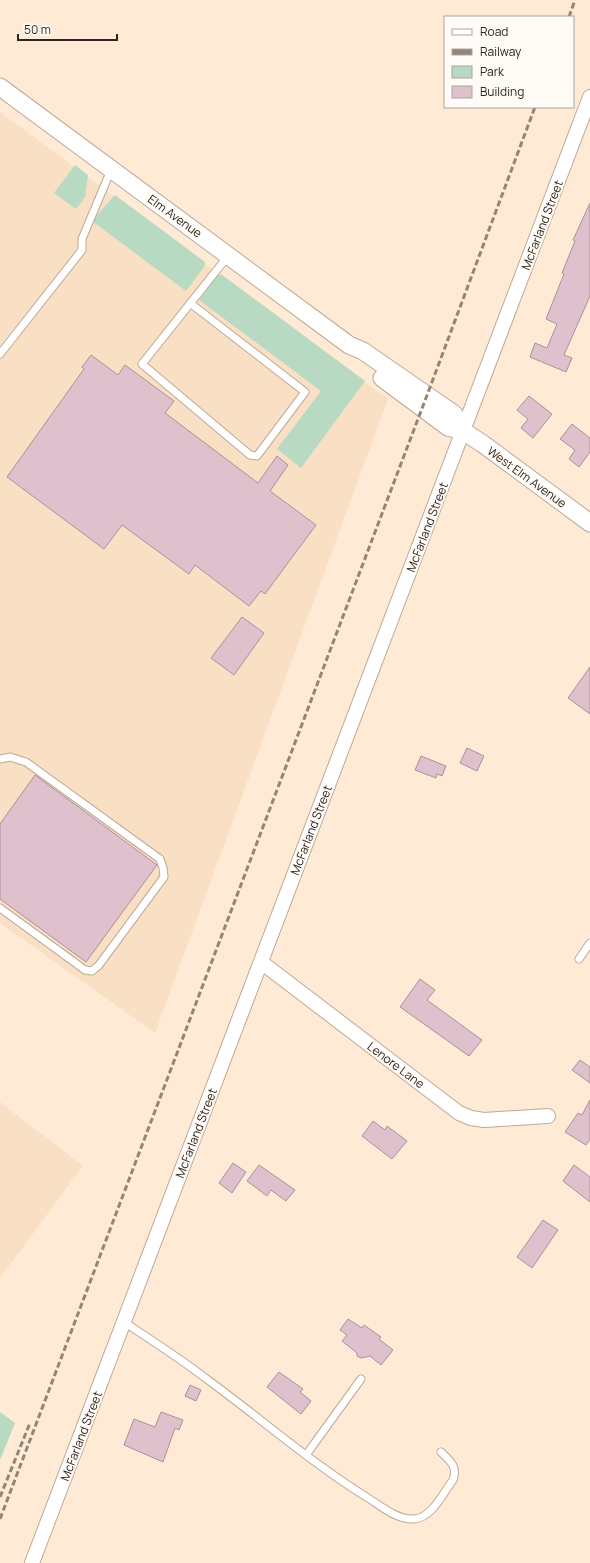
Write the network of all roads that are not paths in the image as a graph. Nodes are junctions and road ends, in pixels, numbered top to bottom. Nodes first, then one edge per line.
1 (0, 87) edge
2 (590, 97) edge
3 (111, 169) junction
4 (228, 255) junction
5 (190, 303) junction
6 (0, 354) edge
7 (424, 402) joint
8 (464, 431) junction
9 (590, 523) edge
10 (0, 759) edge
11 (0, 908) edge
12 (590, 943) edge
13 (579, 959) dead end
14 (261, 962) junction
15 (548, 1116) dead end
16 (124, 1322) junction
17 (361, 1379) dead end
18 (441, 1452) dead end
19 (306, 1455) junction
20 (32, 1563) edge

1 - 3 street, Elm Avenue
2 - 8 street, McFarland Street
3 - 4 street, Elm Avenue
3 - 6 lane
4 - 5 lane
4 - 7 street, Elm Avenue
5 - 5 lane
7 - 8 street, West Elm Avenue
8 - 9 street, West Elm Avenue
8 - 14 street, McFarland Street
10 - 11 lane
12 - 13 lane
14 - 15 street, Lenore Lane
14 - 16 street, McFarland Street
16 - 19 lane
16 - 20 street, McFarland Street
17 - 19 lane
18 - 19 lane

